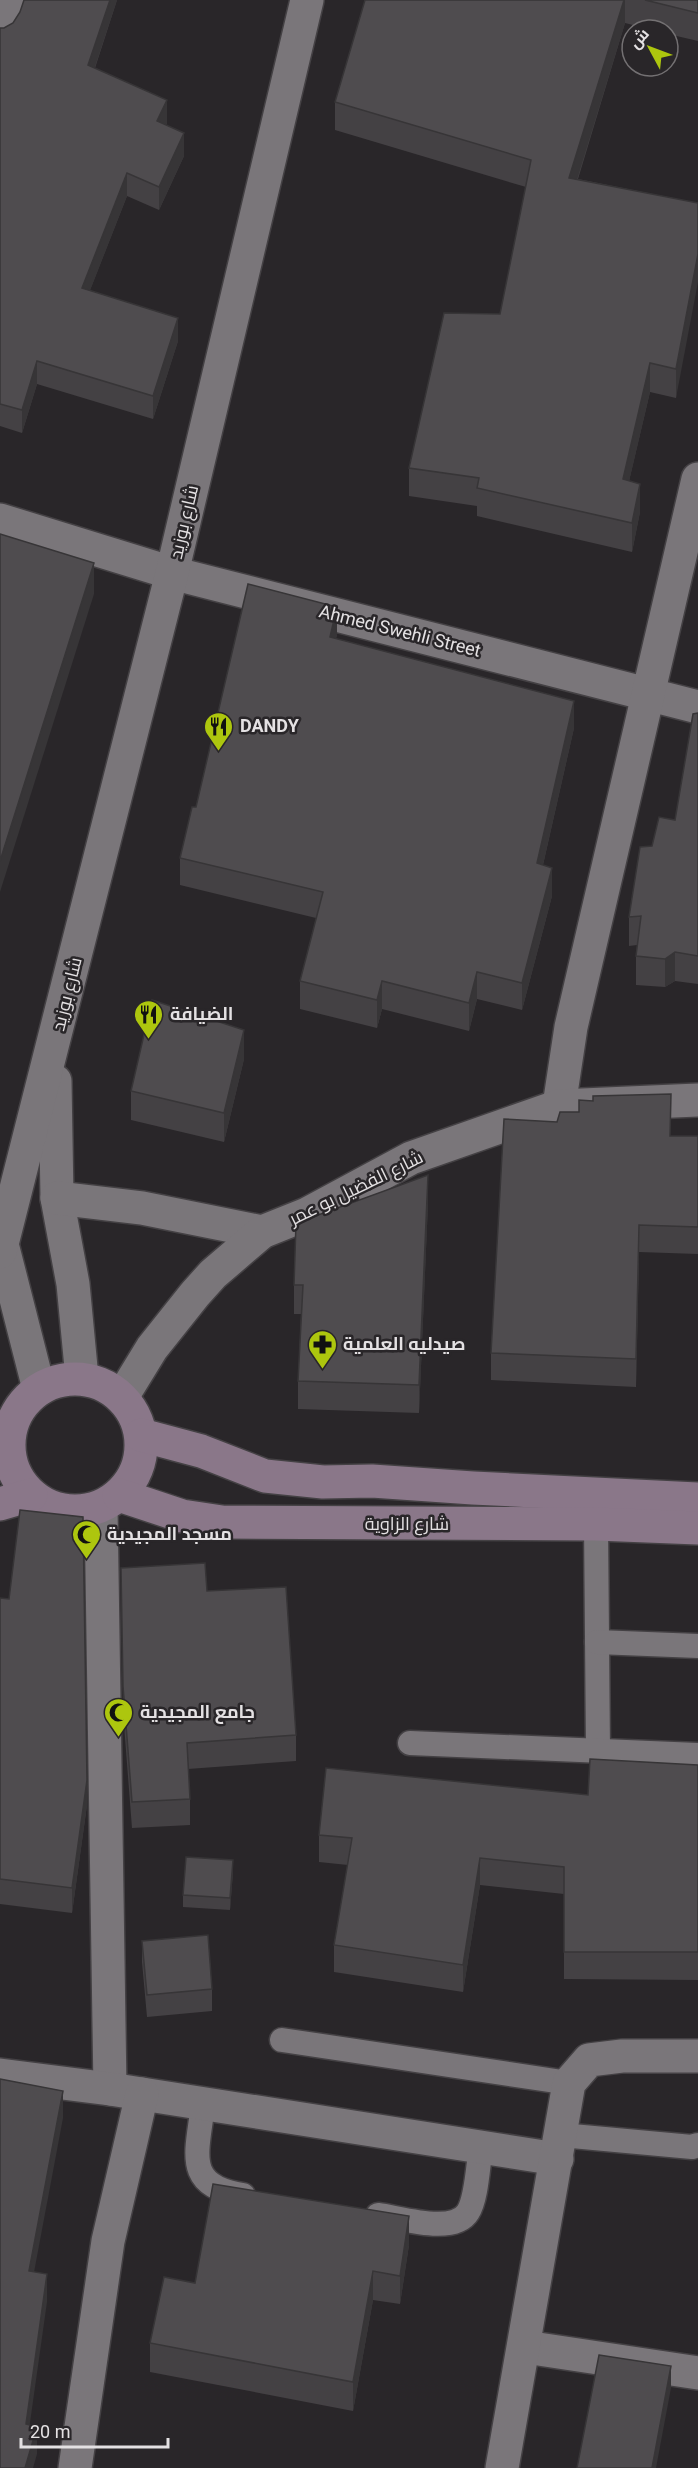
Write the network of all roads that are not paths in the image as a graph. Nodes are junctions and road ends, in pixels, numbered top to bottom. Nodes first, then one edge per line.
1 (10, 0) edge
2 (307, 0) edge
3 (0, 33) edge
4 (698, 479) edge
5 (0, 520) edge
6 (172, 573) junction
7 (650, 695) junction
8 (698, 707) edge
9 (55, 1043) junction
10 (698, 1100) edge
11 (559, 1106) junction
12 (10, 1167) edge
13 (57, 1198) junction
14 (262, 1232) junction
15 (1, 1248) edge
16 (82, 1378) junction
17 (39, 1389) junction
18 (122, 1397) junction
19 (141, 1435) junction
20 (6, 1468) edge
21 (31, 1495) junction
22 (698, 1499) edge
23 (110, 1501) junction
24 (0, 1504) edge
25 (596, 1524) junction
26 (698, 1528) edge
27 (597, 1642) junction
28 (698, 1646) edge
29 (410, 1743) dead end
30 (598, 1750) junction
31 (698, 1755) edge
32 (282, 2040) dead end
33 (698, 2056) edge
34 (0, 2075) edge
35 (569, 2083) junction
36 (110, 2089) junction
37 (142, 2094) junction
38 (202, 2104) junction
39 (698, 2145) edge
40 (481, 2146) junction
41 (559, 2147) junction
42 (270, 2199) edge
43 (360, 2212) edge
44 (525, 2347) junction
45 (698, 2373) edge
46 (75, 2468) edge
47 (502, 2468) edge

1 - 3 street
2 - 6 street, شارع بوزيد
4 - 7 street
5 - 6 street, Ahmed Swehli Street
6 - 7 street, Ahmed Swehli Street
6 - 9 street, شارع بوزيد
7 - 8 street, Ahmed Swehli Street
7 - 11 street
9 - 12 street
9 - 13 street
10 - 11 street, شارع الفضيل بو عمر
11 - 14 street, شارع الفضيل بو عمر
12 - 15 street
13 - 14 street
13 - 16 street
14 - 18 street, شارع الفضيل بو عمر
15 - 17 street
16 - 17 main road
16 - 18 main road
17 - 20 main road
18 - 19 main road
19 - 22 main road, شارع الزاوية
19 - 23 main road
20 - 21 main road
21 - 23 main road
21 - 24 main road
23 - 25 main road, شارع الزاوية
23 - 36 street
25 - 26 main road, شارع الزاوية
25 - 27 lane
27 - 28 lane
27 - 30 lane
29 - 30 lane
30 - 31 lane
32 - 35 lane
33 - 35 street
34 - 36 street
35 - 41 street
36 - 37 street
37 - 38 street
37 - 46 street
38 - 40 street
38 - 42 lane
39 - 41 lane
40 - 41 street
40 - 43 lane
41 - 44 street
44 - 45 street
44 - 47 street

